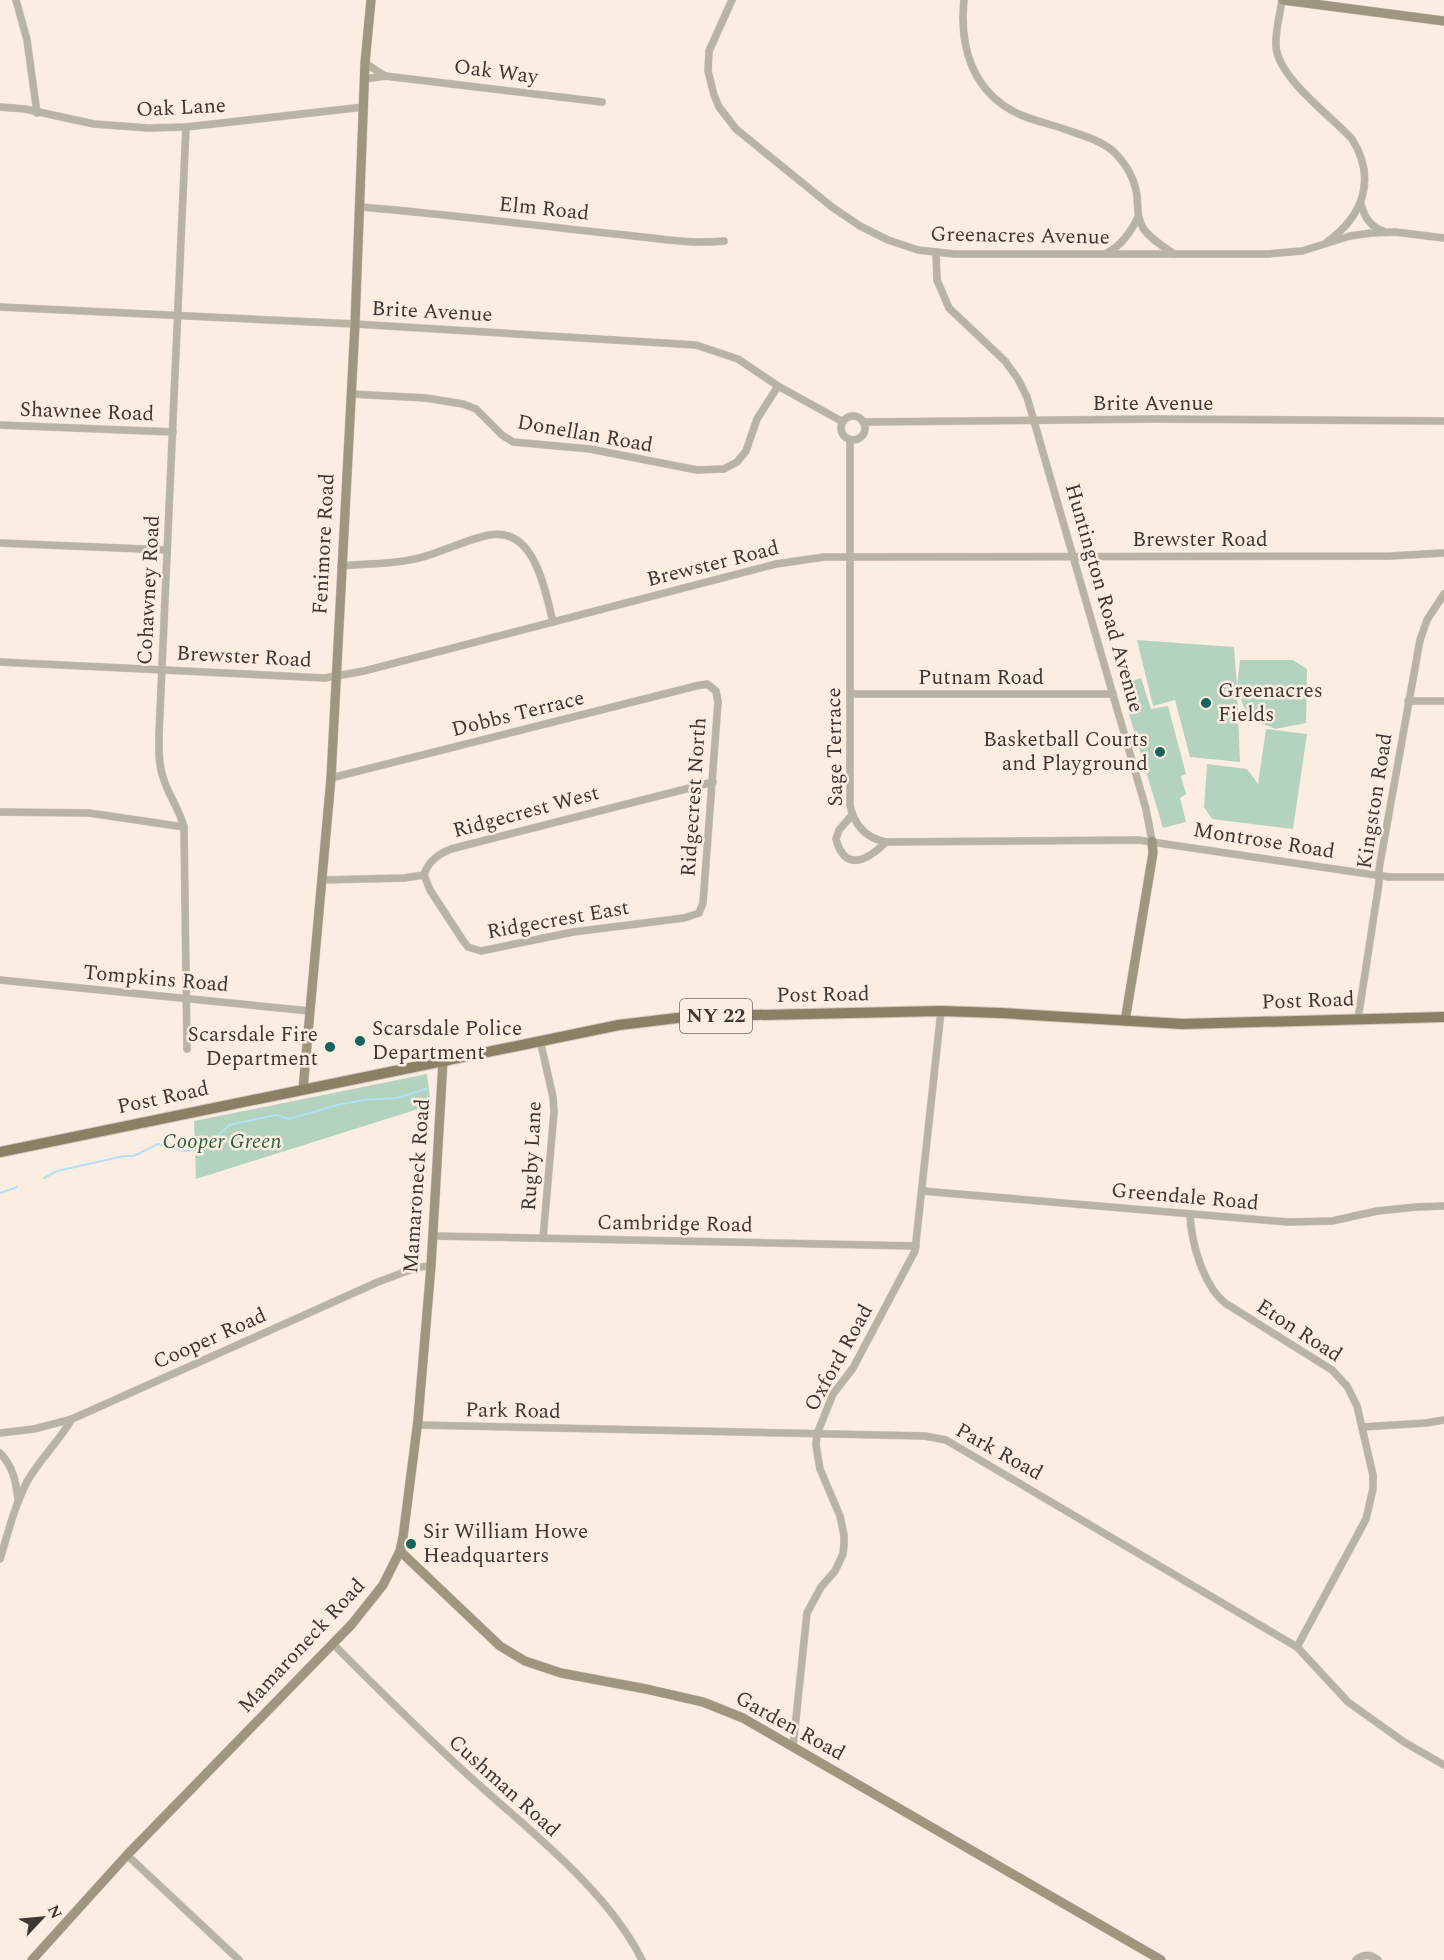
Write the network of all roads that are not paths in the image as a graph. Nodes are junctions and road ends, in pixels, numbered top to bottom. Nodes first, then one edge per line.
1 (16, 0) edge
2 (371, 0) edge
3 (732, 0) edge
4 (964, 0) edge
5 (1282, 0) edge
6 (1444, 21) edge
7 (365, 63) junction
8 (386, 76) junction
9 (365, 79) junction
10 (602, 102) dead end
11 (0, 107) edge
12 (364, 107) junction
13 (37, 113) junction
14 (186, 127) junction
15 (1361, 201) junction
16 (361, 207) junction
17 (1138, 217) junction
18 (1388, 232) junction
19 (1444, 238) edge
20 (724, 241) dead end
21 (1321, 246) junction
22 (936, 252) junction
23 (1176, 254) junction
24 (1104, 255) junction
25 (0, 307) edge
26 (177, 315) junction
27 (355, 324) junction
28 (778, 386) junction
29 (351, 394) junction
30 (1035, 421) junction
31 (1444, 421) edge
32 (843, 422) junction
33 (863, 422) junction
34 (0, 425) edge
35 (173, 432) junction
36 (850, 440) junction
37 (0, 543) edge
38 (167, 550) junction
39 (1444, 553) edge
40 (849, 557) junction
41 (1074, 557) junction
42 (341, 567) junction
43 (1444, 594) edge
44 (553, 622) junction
45 (0, 662) edge
46 (162, 670) junction
47 (335, 676) junction
48 (713, 687) joint
49 (850, 694) junction
50 (1113, 694) junction
51 (1408, 701) junction
52 (1444, 701) edge
53 (331, 778) junction
54 (713, 782) junction
55 (0, 812) edge
56 (852, 815) junction
57 (184, 826) junction
58 (1152, 841) junction
59 (886, 842) junction
60 (424, 875) junction
61 (1379, 876) junction
62 (1444, 877) edge
63 (322, 880) junction
64 (701, 910) joint
65 (0, 980) edge
66 (187, 998) junction
67 (309, 1011) junction
68 (941, 1011) junction
69 (1444, 1017) edge
70 (1358, 1019) junction
71 (1125, 1022) junction
72 (540, 1040) junction
73 (187, 1049) dead end
74 (443, 1060) junction
75 (303, 1089) junction
76 (0, 1152) edge
77 (922, 1191) junction
78 (1444, 1206) edge
79 (1190, 1214) junction
80 (433, 1236) junction
81 (543, 1238) junction
82 (916, 1246) junction
83 (431, 1266) junction
84 (72, 1419) junction
85 (1444, 1420) edge
86 (418, 1425) junction
87 (1362, 1427) junction
88 (0, 1433) edge
89 (817, 1434) junction
90 (0, 1453) edge
91 (18, 1502) junction
92 (400, 1551) junction
93 (0, 1559) edge
94 (333, 1645) junction
95 (1297, 1647) junction
96 (793, 1747) junction
97 (1444, 1765) edge
98 (127, 1855) junction
99 (32, 1960) edge
100 (239, 1960) edge
101 (642, 1960) edge
102 (1161, 1960) edge
103 (1356, 1960) edge
104 (1378, 1960) edge

1 - 13 street
2 - 7 street, Fenimore Road
3 - 22 street, Greenacres Avenue
4 - 17 street
5 - 6 street
5 - 15 street
7 - 8 street, Oak Way
7 - 9 street, Fenimore Road
8 - 9 street, Oak Way
8 - 10 street, Oak Way
9 - 12 street, Fenimore Road
11 - 13 street, Oak Lane
12 - 14 street, Oak Lane
12 - 16 street, Fenimore Road
13 - 14 street, Oak Lane
14 - 26 street, Cohawney Road
15 - 18 street
15 - 21 street
16 - 20 street, Elm Road
16 - 27 street, Fenimore Road
17 - 23 street
17 - 24 street
18 - 19 street, Greenacres Avenue
18 - 21 street, Greenacres Avenue
21 - 23 street, Greenacres Avenue
22 - 24 street, Greenacres Avenue
22 - 30 street, Huntington Road Avenue
23 - 24 street, Greenacres Avenue
25 - 26 street, Brite Avenue
26 - 27 street, Brite Avenue
26 - 35 street, Cohawney Road
27 - 28 street, Brite Avenue
27 - 29 street, Fenimore Road
28 - 29 street, Donellan Road
28 - 32 street, Brite Avenue
29 - 42 street, Fenimore Road
30 - 31 street, Brite Avenue
30 - 33 street, Brite Avenue
30 - 41 street, Huntington Road Avenue
32 - 33 street, Brite Avenue
32 - 36 street
33 - 36 street
34 - 35 street, Shawnee Road
35 - 38 street, Cohawney Road
36 - 40 street, Sage Terrace
37 - 38 street
38 - 46 street, Cohawney Road
39 - 41 street, Brewster Road
40 - 41 street, Brewster Road
40 - 44 street, Brewster Road
40 - 49 street, Sage Terrace
41 - 50 street, Huntington Road Avenue
42 - 44 street
42 - 47 street, Fenimore Road
43 - 51 street, Kingston Road
44 - 47 street, Brewster Road
45 - 46 street, Brewster Road
46 - 47 street, Brewster Road
46 - 57 street, Cohawney Road
47 - 53 street, Fenimore Road
48 - 53 street, Dobbs Terrace
48 - 54 street, Ridgecrest North
49 - 50 street, Putnam Road
49 - 56 street, Sage Terrace
50 - 58 street, Huntington Road Avenue
51 - 52 street
51 - 61 street, Kingston Road
53 - 63 street, Fenimore Road
54 - 60 street, Ridgecrest West
54 - 64 street, Ridgecrest North
55 - 57 street
56 - 59 street, Sage Terrace
56 - 59 street
57 - 66 street, Cohawney Road
58 - 59 street, Sage Terrace
58 - 61 street, Montrose Road
58 - 71 street, Huntington Road Avenue
60 - 63 street
60 - 64 street, Ridgecrest East
61 - 62 street, Montrose Road
61 - 70 street, Kingston Road
63 - 67 street, Fenimore Road
65 - 66 street, Tompkins Road
66 - 67 street, Tompkins Road
66 - 73 street, Cohawney Road
67 - 75 street, Fenimore Road
68 - 71 main road, Post Road / NY 22
68 - 72 main road, Post Road / NY 22
68 - 77 street, Oxford Road
69 - 70 main road, Post Road / NY 22
70 - 71 main road, Post Road / NY 22
72 - 74 main road, Post Road / NY 22
72 - 81 street, Rugby Lane
74 - 75 main road, Post Road / NY 22
74 - 80 street, Mamaroneck Road
75 - 76 main road, Post Road / NY 22
77 - 79 street, Greendale Road
77 - 82 street, Oxford Road
78 - 79 street, Greendale Road
79 - 87 street, Eton Road
80 - 81 street, Cambridge Road
80 - 83 street, Mamaroneck Road
81 - 82 street, Cambridge Road
82 - 89 street, Oxford Road
83 - 84 street, Cooper Road
83 - 86 street, Mamaroneck Road
84 - 88 street, Cooper Road
84 - 91 street
85 - 87 street
86 - 89 street, Park Road
86 - 92 street, Mamaroneck Road
87 - 95 street, Eton Road
89 - 95 street, Park Road
89 - 96 street, Oxford Road
90 - 91 street
91 - 93 street
92 - 94 street, Mamaroneck Road
92 - 96 street, Garden Road
94 - 98 street, Mamaroneck Road
94 - 101 street, Cushman Road
95 - 97 street, Park Road
96 - 102 street, Garden Road
98 - 99 street, Mamaroneck Road
98 - 100 street
103 - 104 street

